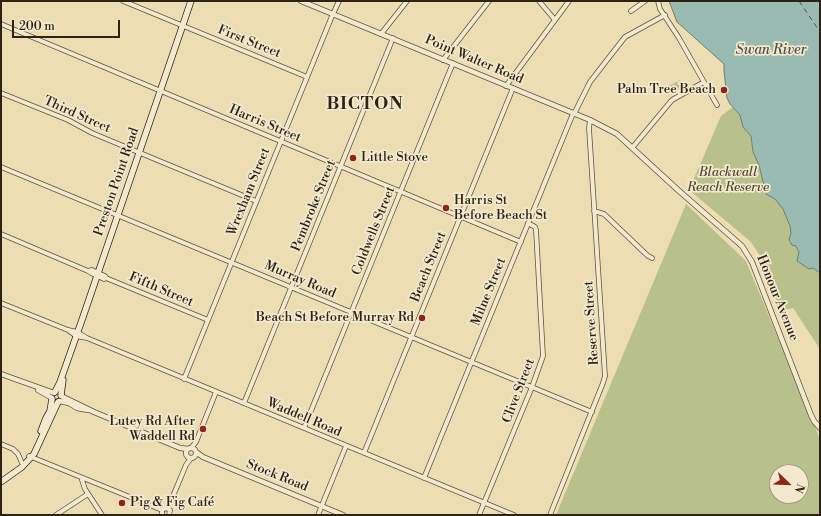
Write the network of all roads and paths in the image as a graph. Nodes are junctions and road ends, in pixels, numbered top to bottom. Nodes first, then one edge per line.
1 (123, 1) edge
2 (187, 1) edge
3 (191, 1) edge
4 (301, 1) edge
5 (339, 1) edge
6 (407, 1) edge
7 (490, 1) edge
8 (540, 1) edge
9 (569, 1) edge
10 (645, 1) edge
11 (658, 1) edge
12 (630, 11) dead end
13 (333, 14) junction
14 (665, 15) junction
15 (555, 20) junction
16 (1, 24) edge
17 (181, 25) junction
18 (381, 34) junction
19 (392, 38) junction
20 (444, 60) junction
21 (453, 63) junction
22 (307, 77) junction
23 (704, 82) junction
24 (506, 86) junction
25 (513, 88) junction
26 (160, 90) junction
27 (1, 93) edge
28 (717, 105) dead end
29 (574, 114) junction
30 (590, 120) junction
31 (281, 141) junction
32 (632, 148) junction
33 (139, 152) junction
34 (341, 166) junction
35 (1, 167) edge
36 (401, 192) junction
37 (256, 202) junction
38 (594, 210) junction
39 (118, 215) junction
40 (461, 217) junction
41 (528, 223) junction
42 (1, 234) edge
43 (521, 242) junction
44 (652, 258) dead end
45 (231, 262) junction
46 (98, 274) junction
47 (292, 287) junction
48 (1, 303) edge
49 (352, 312) junction
50 (208, 320) junction
51 (77, 335) junction
52 (412, 337) junction
53 (471, 362) junction
54 (1, 374) edge
55 (184, 379) junction
56 (532, 387) junction
57 (216, 392) junction
58 (56, 397) junction
59 (244, 403) junction
60 (592, 412) junction
61 (304, 428) junction
62 (820, 428) edge
63 (1, 444) edge
64 (346, 446) junction
65 (191, 453) junction
66 (364, 453) junction
67 (30, 456) junction
68 (22, 463) junction
69 (83, 478) junction
70 (424, 478) junction
71 (1, 480) edge
72 (88, 494) junction
73 (484, 503) junction
74 (322, 506) junction
75 (168, 508) junction
76 (162, 513) edge
77 (56, 515) edge
78 (102, 515) edge
79 (171, 515) edge
80 (318, 515) edge
81 (343, 515) edge
82 (480, 515) edge
83 (514, 515) edge
84 (550, 515) edge

1 - 17 street, First Street
2 - 17 main road, Preston Point Road
3 - 17 main road, Preston Point Road
4 - 13 street, Point Walter Road
5 - 13 street, Wrexham Street
6 - 18 street
7 - 20 street
8 - 15 street
9 - 15 street
10 - 12 street
11 - 14 street
13 - 18 street, Point Walter Road
13 - 22 street, Wrexham Street
14 - 23 street
14 - 29 street, Milne Street
15 - 24 street
16 - 26 street, Harris Street
17 - 22 street, First Street
17 - 26 main road, Preston Point Road
18 - 19 street, Point Walter Road
19 - 20 street, Point Walter Road
19 - 34 street, Pembroke Street
20 - 21 street, Point Walter Road
21 - 24 street, Point Walter Road
21 - 36 street, Coldwells Street
22 - 31 street, Wrexham Street
23 - 28 street
23 - 32 street
24 - 25 street, Point Walter Road
25 - 29 street, Point Walter Road
25 - 40 street, Beach Street
26 - 31 street, Harris Street
26 - 33 main road, Preston Point Road
27 - 33 street, Third Street
29 - 30 street, Point Walter Road
29 - 41 street, Milne Street
30 - 32 street, Point Walter Road
30 - 38 street, Reserve Street
31 - 34 street, Harris Street
31 - 37 street, Wrexham Street
32 - 62 street, Honour Avenue
33 - 37 street, Third Street
33 - 39 main road, Preston Point Road
34 - 36 street, Harris Street
34 - 47 street, Pembroke Street
35 - 39 street, Murray Road
36 - 40 street, Harris Street
36 - 49 street, Coldwells Street
37 - 45 street, Wrexham Street
38 - 44 street
38 - 60 street, Reserve Street
39 - 45 street, Murray Road
39 - 46 main road, Preston Point Road
40 - 43 street, Harris Street
40 - 52 street, Beach Street
41 - 43 street, Milne Street
41 - 56 street, Clive Street
42 - 46 street, Fifth Street
43 - 53 street, Milne Street
45 - 47 street, Murray Road
45 - 50 street, Wrexham Street
46 - 50 street, Fifth Street
46 - 51 main road, Preston Point Road
47 - 49 street, Murray Road
47 - 59 street, Pembroke Street
48 - 51 street, Waddell Road
49 - 52 street, Murray Road
49 - 61 street, Coldwells Street
50 - 55 street, Wrexham Street
51 - 55 street, Waddell Road
51 - 58 main road, Preston Point Road
52 - 53 street, Murray Road
52 - 66 street, Beach Street
53 - 56 street, Murray Road
53 - 70 street, Milne Street
54 - 58 street, Stock Road
55 - 57 street, Waddell Road
56 - 60 street, Murray Road
56 - 73 street, Clive Street
57 - 59 street, Waddell Road
57 - 65 street
58 - 65 street, Stock Road
58 - 67 main road, Preston Point Road
59 - 61 street, Waddell Road
60 - 84 street, Reserve Street
61 - 64 street, Waddell Road
63 - 68 street
64 - 66 street, Waddell Road
64 - 74 street
65 - 74 street, Stock Road
65 - 75 street
66 - 70 street, Waddell Road
67 - 68 main road, Preston Point Road
67 - 69 street
67 - 71 main road, Preston Point Road
68 - 71 main road, Preston Point Road
69 - 72 street
69 - 76 street
70 - 73 street, Waddell Road
72 - 77 street
72 - 78 street
73 - 82 street, Clive Street
73 - 83 street, Waddell Road
74 - 80 street
74 - 81 street, Stock Road
75 - 76 street
75 - 79 street

